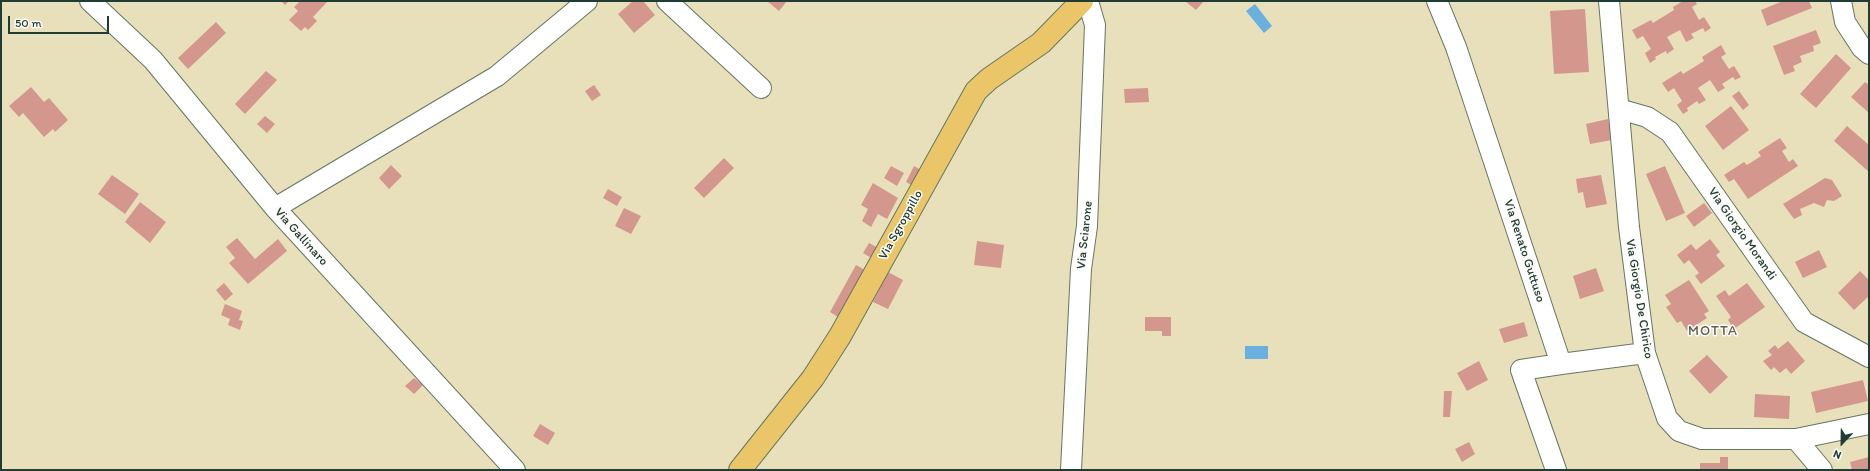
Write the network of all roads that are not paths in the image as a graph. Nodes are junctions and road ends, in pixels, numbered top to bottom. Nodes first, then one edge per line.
1 (90, 1) edge
2 (587, 1) edge
3 (667, 1) edge
4 (1082, 1) edge
5 (1088, 1) edge
6 (1437, 1) edge
7 (1610, 1) edge
8 (1841, 1) edge
9 (1869, 54) edge
10 (761, 88) dead end
11 (1619, 109) junction
12 (274, 208) junction
13 (1645, 353) junction
14 (1869, 357) edge
15 (1561, 364) junction
16 (1869, 424) edge
17 (1796, 439) junction
18 (515, 470) edge
19 (740, 470) edge
20 (1071, 470) edge
21 (1556, 470) edge
22 (1822, 470) edge

1 - 12 street, Via Gallinaro
2 - 12 street
3 - 10 street
4 - 19 main road, Via Sgroppillo
5 - 20 street, Via Sciarone
6 - 15 street, Via Renato Guttuso
7 - 11 street, Via Giorgio De Chirico
8 - 9 street
11 - 13 street, Via Giorgio De Chirico
11 - 14 street, Via Giorgio Morandi
12 - 18 street, Via Gallinaro
13 - 15 street
13 - 17 street, Via Giorgio De Chirico
15 - 21 street
16 - 17 street
17 - 22 street

